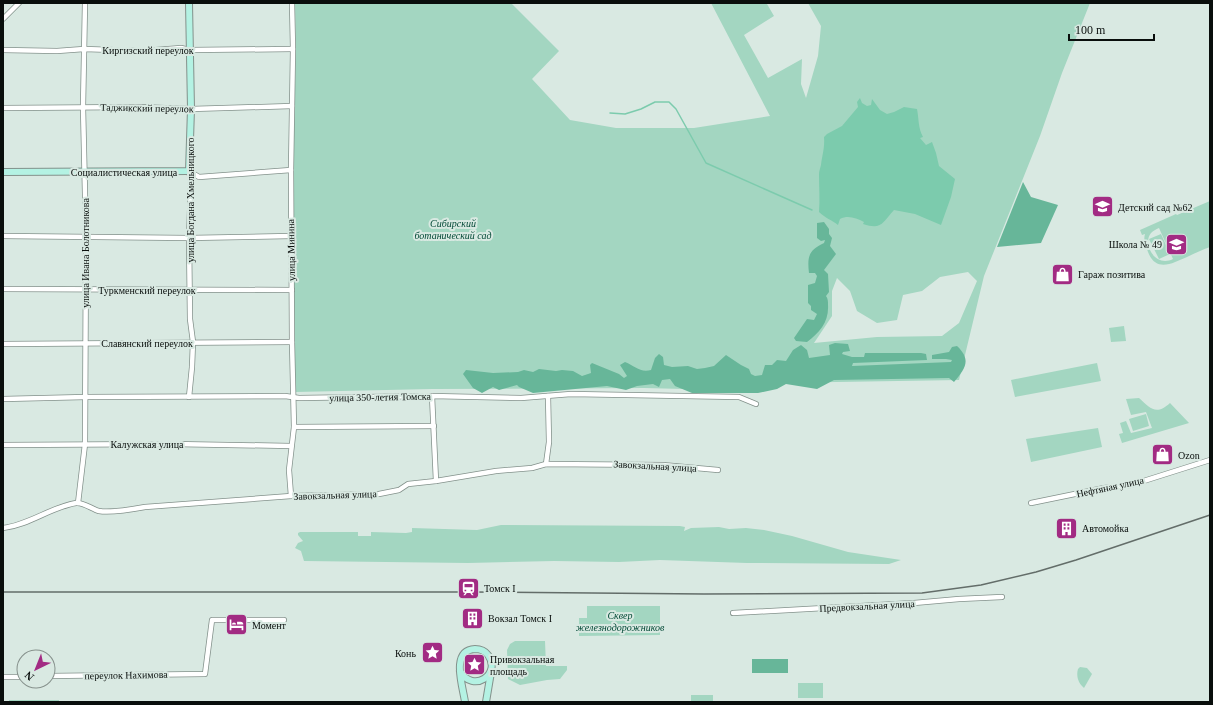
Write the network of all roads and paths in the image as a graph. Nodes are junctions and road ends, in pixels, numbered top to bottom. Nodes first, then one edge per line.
1 (19, 3) edge
2 (85, 3) edge
3 (189, 3) edge
4 (292, 3) edge
5 (3, 19) edge
6 (84, 49) junction
7 (293, 49) junction
8 (3, 50) edge
9 (190, 50) junction
10 (292, 106) junction
11 (83, 107) junction
12 (3, 108) edge
13 (191, 109) junction
14 (291, 170) junction
15 (3, 172) edge
16 (84, 172) junction
17 (189, 172) junction
18 (3, 236) edge
19 (291, 236) junction
20 (86, 237) junction
21 (189, 238) junction
22 (3, 289) edge
23 (85, 290) junction
24 (190, 290) junction
25 (292, 290) junction
26 (193, 342) junction
27 (292, 342) junction
28 (85, 343) junction
29 (3, 344) edge
30 (432, 396) junction
31 (548, 396) junction
32 (86, 397) junction
33 (189, 397) junction
34 (293, 397) junction
35 (3, 399) edge
36 (756, 404) dead end
37 (434, 426) junction
38 (294, 427) junction
39 (85, 444) junction
40 (3, 445) edge
41 (291, 446) junction
42 (1210, 460) edge
43 (546, 464) junction
44 (718, 470) dead end
45 (436, 481) junction
46 (291, 496) junction
47 (78, 503) junction
48 (1031, 503) dead end
49 (3, 528) edge
50 (1002, 597) dead end
51 (733, 613) dead end
52 (284, 620) dead end
53 (491, 670) junction
54 (460, 671) junction
55 (56, 676) edge
56 (3, 677) edge
57 (16, 677) edge
58 (465, 702) edge
59 (486, 702) edge

1 - 5 street
2 - 6 street, улица Ивана Болотникова
3 - 9 street, улица Богдана Хмельницкого
4 - 7 street, улица Минина
6 - 8 street, Киргизский переулок
6 - 9 street, Киргизский переулок
6 - 11 street, улица Ивана Болотникова
7 - 9 street, Киргизский переулок
7 - 10 street, улица Минина
9 - 13 street, улица Богдана Хмельницкого
10 - 13 street, Таджикский переулок
10 - 14 street, улица Минина
11 - 12 street, Таджикский переулок
11 - 13 street, Таджикский переулок
11 - 16 street, улица Ивана Болотникова
13 - 17 street, улица Богдана Хмельницкого
14 - 17 street, Социалистическая улица
14 - 19 street, улица Минина
15 - 16 street, Социалистическая улица
16 - 17 street, Социалистическая улица
16 - 20 street, улица Ивана Болотникова
17 - 21 street, улица Богдана Хмельницкого
18 - 20 street
19 - 21 street
19 - 25 street, улица Минина
20 - 21 street
20 - 23 street, улица Ивана Болотникова
21 - 24 street, улица Богдана Хмельницкого
22 - 23 street, Туркменский переулок
23 - 24 street, Туркменский переулок
23 - 28 street, улица Ивана Болотникова
24 - 25 street, Туркменский переулок
24 - 26 street, улица Богдана Хмельницкого
25 - 27 street, улица Минина
26 - 27 street, Славянский переулок
26 - 28 street, Славянский переулок
26 - 33 street, улица Богдана Хмельницкого
27 - 34 street, улица Минина
28 - 29 street, Славянский переулок
28 - 32 street, улица Ивана Болотникова
30 - 31 street, улица 350-летия Томска
30 - 34 street, улица 350-летия Томска
30 - 37 street
31 - 36 street, улица 350-летия Томска
31 - 43 street
32 - 33 street, улица 350-летия Томска
32 - 35 street, улица 350-летия Томска
32 - 39 street, улица Ивана Болотникова
33 - 34 street, улица 350-летия Томска
34 - 38 street, улица Минина
37 - 38 street
37 - 45 street
38 - 41 street, улица Минина
39 - 40 street, Калужская улица
39 - 41 street, Калужская улица
39 - 47 street, улица Ивана Болотникова
41 - 46 street, улица Минина
42 - 48 street, Нефтяная улица
43 - 44 street, Завокзальная улица
43 - 45 street, Завокзальная улица
45 - 46 street, Завокзальная улица
46 - 47 street, Завокзальная улица
47 - 49 street
50 - 51 street, Предвокзальная улица
52 - 55 street, переулок Нахимова
53 - 54 street
53 - 54 street
53 - 59 street
54 - 58 street
56 - 57 street

